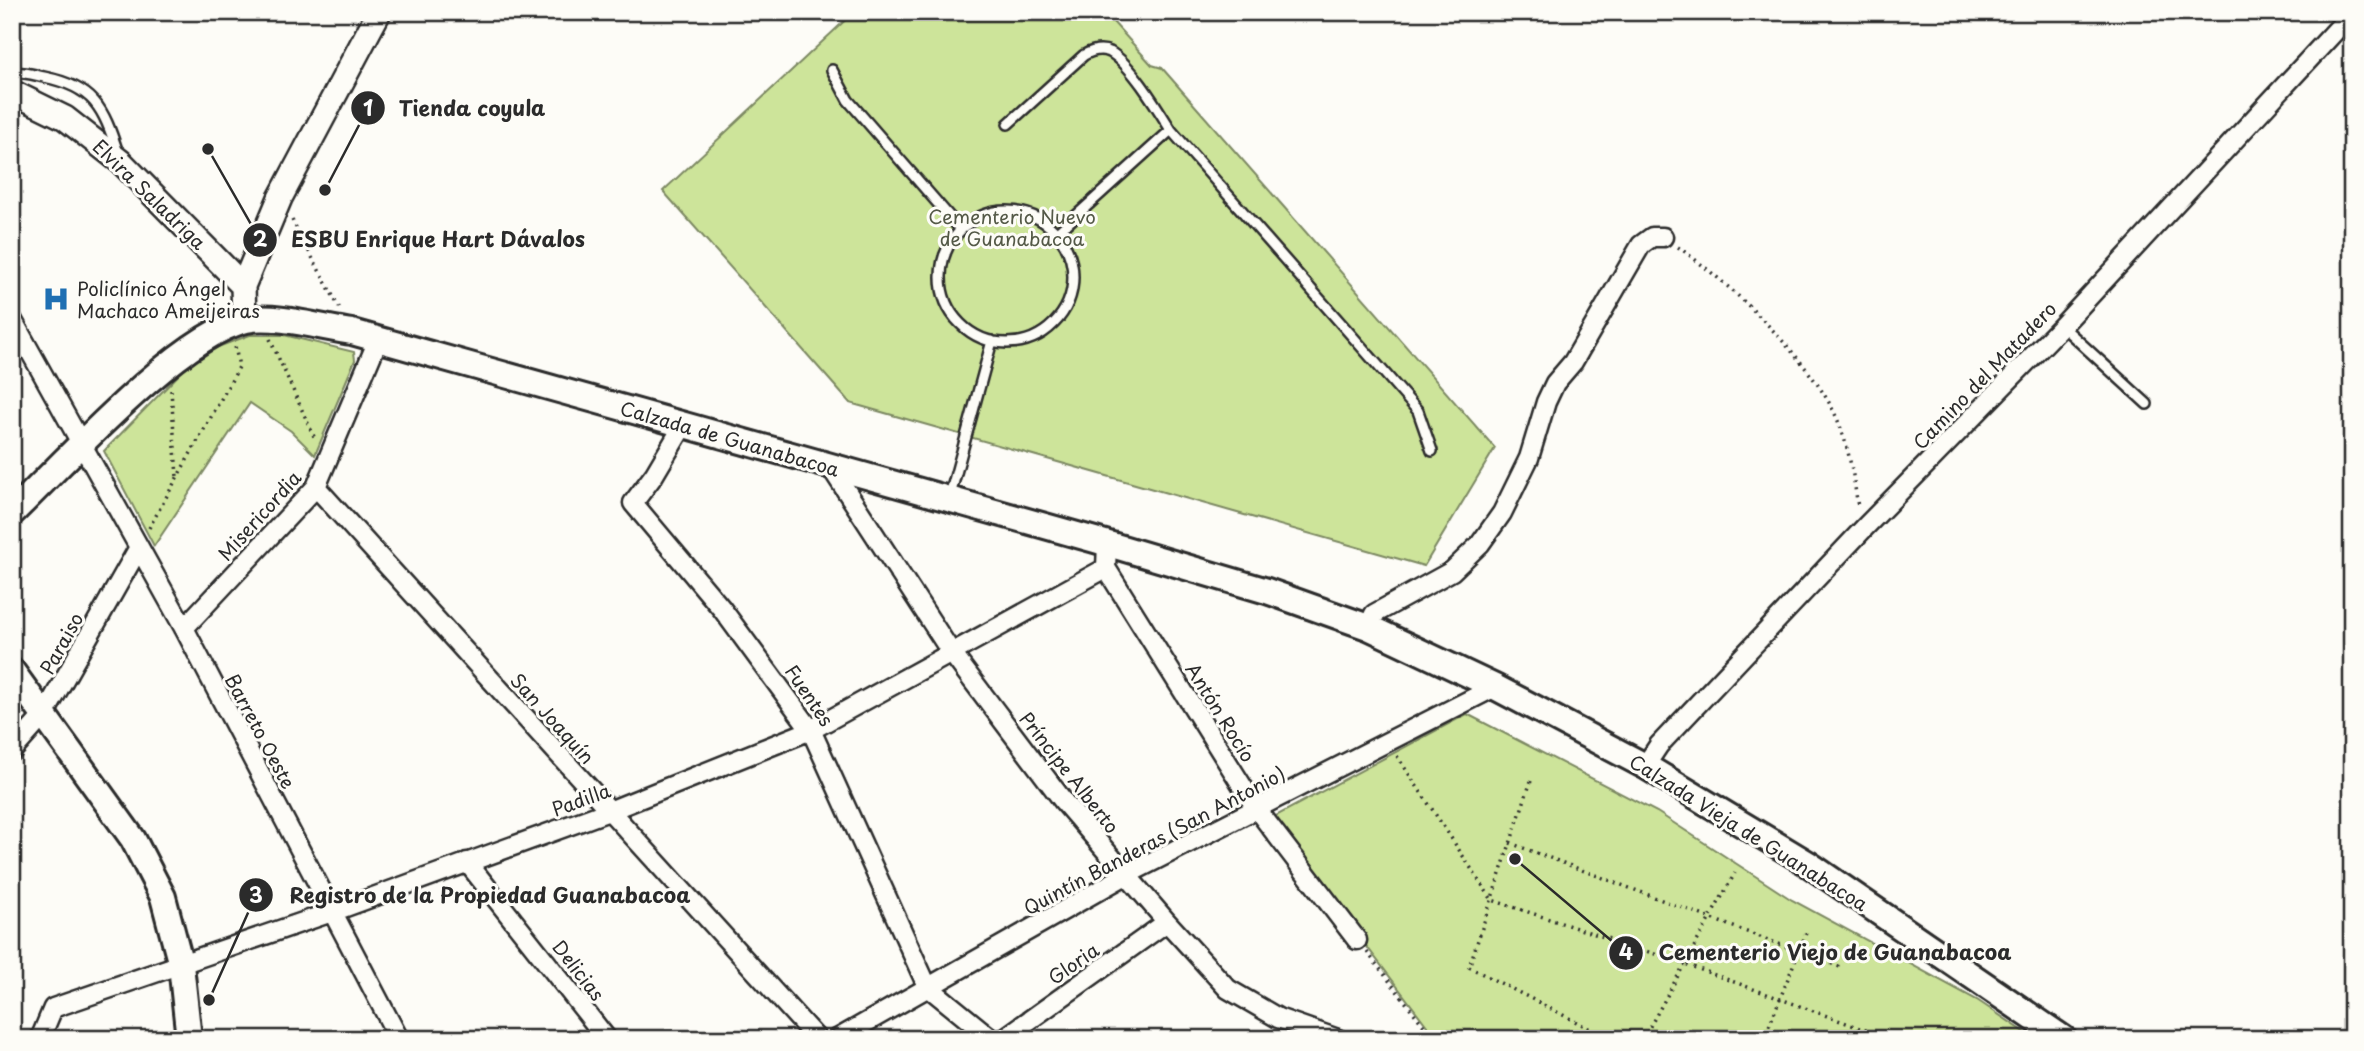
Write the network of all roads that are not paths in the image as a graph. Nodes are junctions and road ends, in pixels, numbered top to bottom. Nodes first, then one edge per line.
1 (379, 12) edge
2 (2352, 13) edge
3 (832, 70) dead end
4 (12, 73) edge
5 (12, 92) edge
6 (1008, 124) dead end
7 (1171, 130) junction
8 (121, 162) junction
9 (961, 230) junction
10 (1057, 233) junction
11 (1663, 237) road end
12 (243, 285) junction
13 (12, 319) edge
14 (244, 322) junction
15 (2062, 326) junction
16 (378, 340) junction
17 (992, 341) junction
18 (2147, 404) dead end
19 (683, 426) junction
20 (84, 444) junction
21 (1432, 451) dead end
22 (831, 466) junction
23 (316, 487) junction
24 (949, 499) junction
25 (12, 513) edge
26 (1107, 543) junction
27 (138, 549) junction
28 (1106, 568) junction
29 (1368, 627) junction
30 (184, 628) junction
31 (951, 652) junction
32 (12, 671) edge
33 (1495, 687) junction
34 (44, 715) junction
35 (811, 730) junction
36 (12, 751) edge
37 (1645, 766) junction
38 (1256, 808) junction
39 (609, 811) junction
40 (467, 862) junction
41 (1126, 875) junction
42 (332, 912) junction
43 (1167, 922) junction
44 (1357, 940) road end
45 (181, 965) junction
46 (927, 986) junction
47 (40, 1039) edge
48 (189, 1039) edge
49 (399, 1039) edge
50 (607, 1039) edge
51 (817, 1039) edge
52 (837, 1039) edge
53 (992, 1039) edge
54 (1003, 1039) edge
55 (1338, 1039) edge
56 (2064, 1039) edge

1 - 12 street
2 - 15 street, Camino del Matadero
3 - 9 lane
4 - 8 lane
5 - 8 street, Elvira Saladriga
6 - 7 lane
7 - 10 lane
7 - 21 lane
8 - 12 street, Elvira Saladriga
9 - 10 lane
9 - 17 lane
10 - 17 lane
11 - 29 street
12 - 14 street
13 - 20 street, Barreto Oeste
14 - 16 main road, Calzada de Guanabacoa
14 - 20 main road
15 - 18 lane
15 - 37 street, Camino del Matadero
16 - 19 main road, Calzada de Guanabacoa
16 - 23 street, Misericordia
17 - 24 lane
19 - 22 main road, Calzada de Guanabacoa
19 - 35 street, Fuentes
20 - 25 main road
20 - 27 street, Barreto Oeste
22 - 24 main road, Calzada de Guanabacoa
22 - 31 street, Príncipe Alberto
23 - 30 street, Misericordia
23 - 39 street, San Joaquín
24 - 26 main road, Calzada de Guanabacoa
26 - 28 street
26 - 29 main road, Calzada de Guanabacoa
27 - 30 street, Barreto Oeste
27 - 34 street, Paraiso
28 - 31 street, Padilla
28 - 38 street, Antón Rocío
29 - 33 main road, Calzada de Guanabacoa
30 - 42 street, Barreto Oeste
31 - 35 street, Padilla
31 - 41 street, Príncipe Alberto
32 - 34 main road
33 - 37 main road, Calzada Vieja de Guanabacoa
33 - 38 street, Quintín Banderas (San Antonio)
34 - 36 street, Paraiso
34 - 45 main road
35 - 39 street, Padilla
35 - 46 street, Fuentes
37 - 56 main road, Calzada Vieja de Guanabacoa
38 - 41 street, Quintín Banderas (San Antonio)
38 - 44 street, Antón Rocío
39 - 40 street, Padilla
39 - 51 street, San Joaquín
40 - 42 street, Padilla
40 - 50 street, Delicias
41 - 43 street, Príncipe Alberto
41 - 46 street, Quintín Banderas (San Antonio)
42 - 45 street, Padilla
42 - 49 street, Barreto Oeste
43 - 54 street, Gloria
43 - 55 street, Príncipe Alberto
45 - 47 street, Padilla
45 - 48 main road
46 - 52 street, Quintín Banderas (San Antonio)
46 - 53 street, Fuentes

